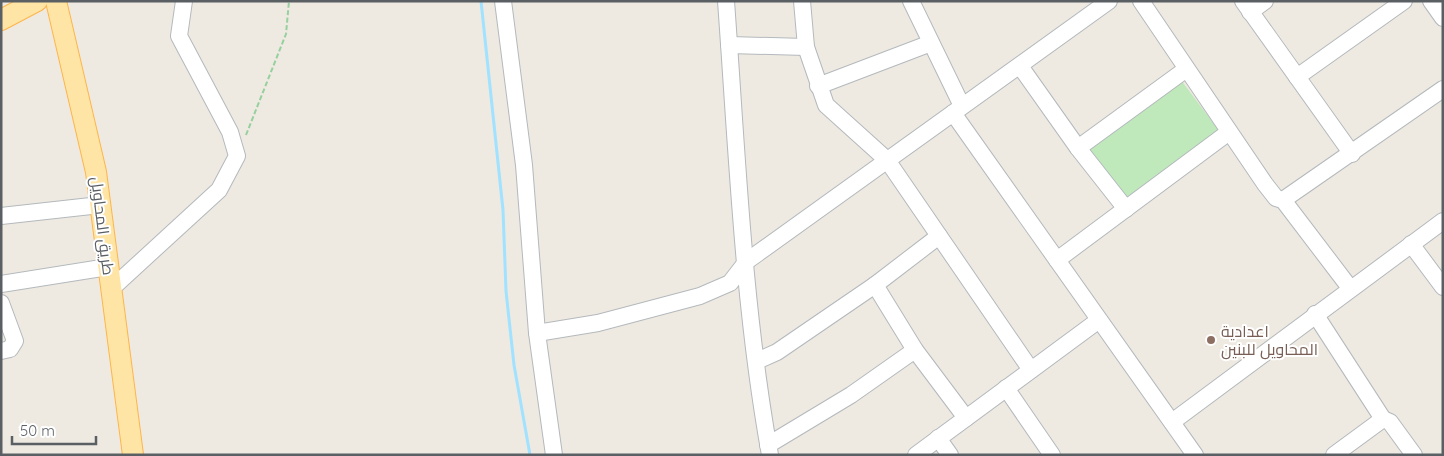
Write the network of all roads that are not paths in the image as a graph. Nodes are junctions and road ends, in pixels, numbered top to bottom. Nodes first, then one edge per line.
1 (38, 1) edge
2 (56, 1) edge
3 (184, 1) edge
4 (503, 1) edge
5 (726, 1) edge
6 (818, 1) edge
7 (911, 1) edge
8 (1108, 1) edge
9 (1141, 1) edge
10 (1266, 1) edge
11 (1404, 1) edge
12 (1431, 1) edge
13 (803, 4) edge
14 (1246, 7) edge
15 (1443, 18) edge
16 (1, 20) edge
17 (931, 43) junction
18 (729, 45) junction
19 (806, 47) junction
20 (1020, 66) junction
21 (1185, 70) junction
22 (1297, 78) junction
23 (818, 86) junction
24 (1443, 89) edge
25 (957, 110) junction
26 (1228, 132) junction
27 (1078, 148) junction
28 (1352, 154) junction
29 (886, 160) junction
30 (1283, 200) junction
31 (100, 205) junction
32 (1126, 209) junction
33 (1, 216) edge
34 (1443, 221) edge
35 (939, 236) junction
36 (1411, 244) junction
37 (1057, 260) junction
38 (746, 261) junction
39 (108, 266) junction
40 (1, 284) edge
41 (875, 285) junction
42 (1443, 287) edge
43 (1350, 288) junction
44 (111, 289) junction
45 (1, 303) edge
46 (1315, 314) junction
47 (1099, 320) junction
48 (537, 333) junction
49 (915, 350) junction
50 (1, 352) edge
51 (757, 361) junction
52 (1031, 370) junction
53 (1006, 388) junction
54 (966, 418) junction
55 (1383, 419) junction
56 (1172, 422) junction
57 (938, 438) junction
58 (769, 450) edge
59 (133, 455) edge
60 (554, 455) edge
61 (916, 455) edge
62 (950, 455) edge
63 (1052, 455) edge
64 (1195, 455) edge
65 (1334, 455) edge
66 (1414, 455) edge

1 - 16 main road
2 - 31 main road, طريق المحاويل
3 - 44 street
4 - 48 street
5 - 18 street
6 - 13 street
7 - 17 street
8 - 20 street
9 - 21 street
10 - 14 street
11 - 22 street
12 - 15 street
13 - 19 street
14 - 22 street
17 - 23 street
17 - 25 street
18 - 19 street
18 - 38 street
19 - 23 street
20 - 25 street
20 - 27 street
21 - 26 street
21 - 27 street
22 - 28 street
23 - 29 street
24 - 28 street
25 - 29 street
25 - 37 street
26 - 30 street
26 - 32 street
27 - 32 street
28 - 30 street
29 - 35 street
29 - 38 street
30 - 43 street
31 - 33 street
31 - 39 main road, طريق المحاويل
32 - 37 street
34 - 36 street
35 - 41 street
35 - 52 street
36 - 42 street
36 - 43 street
37 - 47 street
38 - 48 street
38 - 51 street
39 - 40 street
39 - 44 main road, طريق المحاويل
41 - 49 street
41 - 51 street
43 - 46 street
44 - 59 main road, طريق المحاويل
45 - 50 street
46 - 55 street
46 - 56 street
47 - 52 street
47 - 56 street
48 - 60 street
49 - 54 street
49 - 58 street
51 - 58 street
52 - 53 street
53 - 54 street
53 - 63 street
54 - 57 street
55 - 65 street
55 - 66 street
56 - 64 street
57 - 61 street
57 - 62 street

